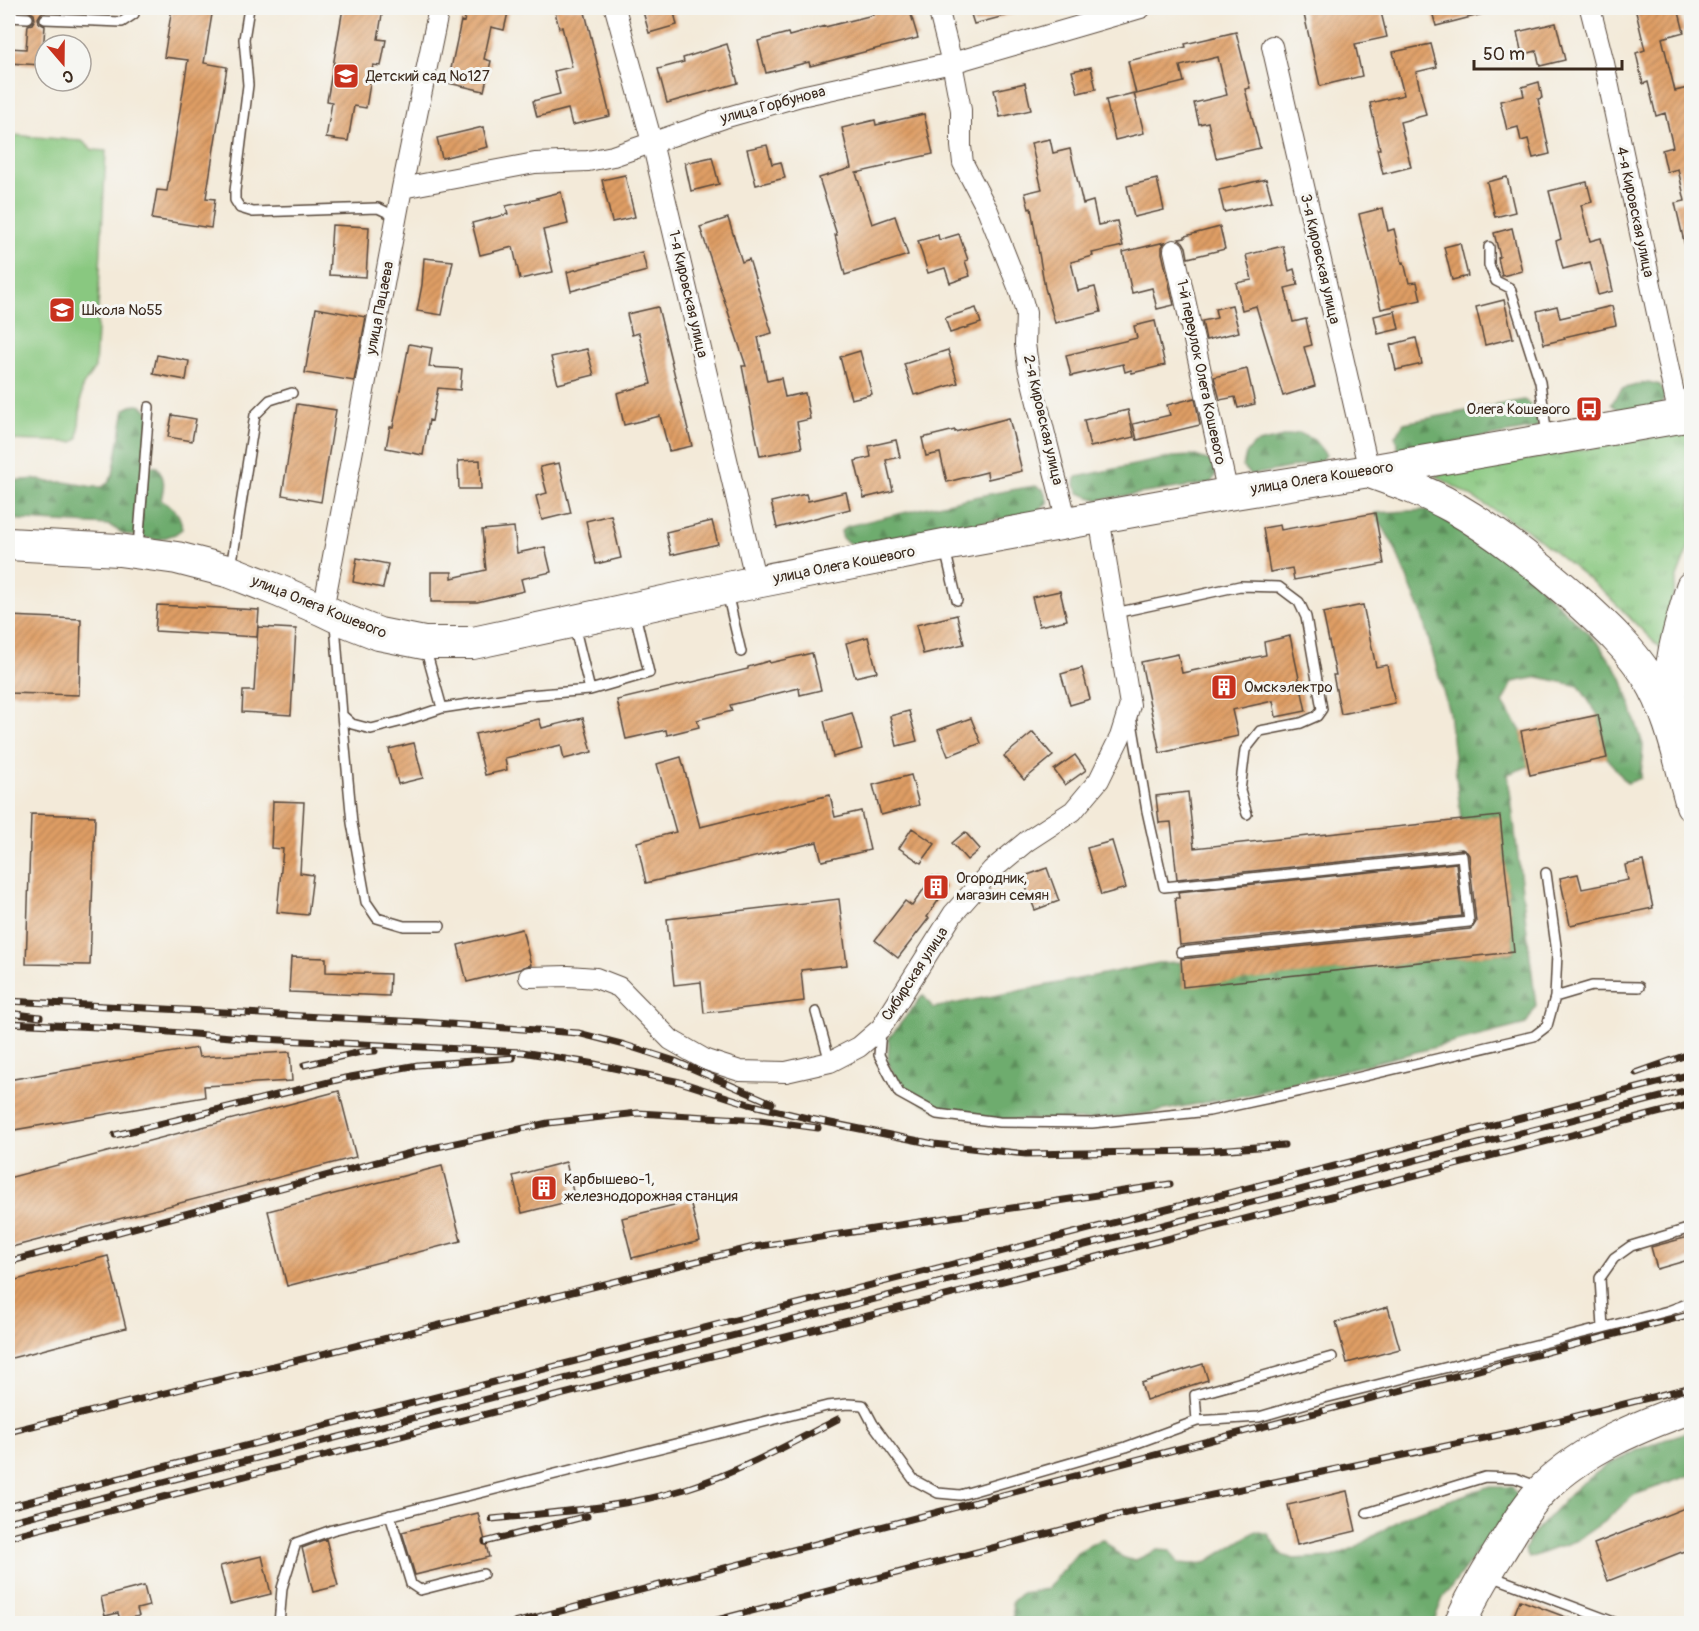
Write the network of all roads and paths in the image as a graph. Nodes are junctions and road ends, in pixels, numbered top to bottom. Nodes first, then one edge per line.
1 (135, 8) edge
2 (249, 8) edge
3 (439, 8) edge
4 (615, 8) edge
5 (938, 8) edge
6 (1141, 8) edge
7 (1590, 8) edge
8 (1105, 13) edge
9 (8, 17) edge
10 (28, 18) dead end
11 (45, 19) dead end
12 (1272, 46) dead end
13 (952, 63) junction
14 (652, 142) junction
15 (402, 188) junction
16 (397, 217) junction
17 (1489, 247) dead end
18 (1174, 250) dead end
19 (292, 393) dead end
20 (149, 407) dead end
21 (1688, 415) edge
22 (1547, 440) junction
23 (1369, 471) junction
24 (1420, 476) junction
25 (1228, 494) junction
26 (1099, 517) junction
27 (1067, 523) junction
28 (8, 544) edge
29 (944, 545) junction
30 (137, 553) junction
31 (231, 572) junction
32 (756, 582) junction
33 (1692, 587) edge
34 (726, 589) junction
35 (957, 600) dead end
36 (634, 609) junction
37 (329, 613) junction
38 (1115, 613) junction
39 (574, 621) junction
40 (424, 643) junction
41 (741, 652) dead end
42 (590, 690) junction
43 (1130, 705) junction
44 (442, 708) junction
45 (342, 715) junction
46 (1674, 737) junction
47 (1692, 805) edge
48 (1247, 814) dead end
49 (1546, 873) dead end
50 (440, 926) dead end
51 (1181, 952) dead end
52 (529, 977) dead end
53 (1639, 987) dead end
54 (1554, 997) junction
55 (816, 1012) dead end
56 (881, 1028) junction
57 (830, 1062) junction
58 (1691, 1228) edge
59 (1692, 1302) edge
60 (1603, 1328) junction
61 (1332, 1357) dead end
62 (1692, 1407) edge
63 (1197, 1421) junction
64 (1544, 1489) junction
65 (1366, 1514) dead end
66 (390, 1515) junction
67 (483, 1574) dead end
68 (1486, 1574) junction
69 (279, 1623) edge
70 (1460, 1623) edge
71 (1619, 1623) edge

1 - 11 lane
2 - 16 lane
3 - 15 street, улица Пацаева
4 - 14 street, 1-я Кировская улица
5 - 13 street, 2-я Кировская улица
6 - 8 street, улица Горбунова
7 - 21 street, 4-я Кировская улица
8 - 13 street, улица Горбунова
9 - 10 lane
12 - 23 street, 3-я Кировская улица
13 - 14 street, улица Горбунова
13 - 27 street, 2-я Кировская улица
14 - 15 street, улица Горбунова
14 - 32 street, 1-я Кировская улица
15 - 16 street, улица Пацаева
16 - 37 street, улица Пацаева
17 - 22 lane
18 - 25 street, 1-й переулок Олега Кошевого
19 - 31 lane
20 - 30 lane
21 - 22 main road, улица Олега Кошевого
22 - 24 main road, улица Олега Кошевого
23 - 24 main road, улица Олега Кошевого
23 - 25 main road, улица Олега Кошевого
24 - 46 main road
25 - 26 main road, улица Олега Кошевого
26 - 27 main road, улица Олега Кошевого
26 - 38 street
27 - 29 main road, улица Олега Кошевого
28 - 30 main road, улица Олега Кошевого
29 - 32 main road, улица Олега Кошевого
29 - 35 lane
30 - 31 main road, улица Олега Кошевого
31 - 37 main road, улица Олега Кошевого
32 - 34 main road, улица Олега Кошевого
33 - 46 main road
34 - 36 main road, улица Олега Кошевого
34 - 41 lane
36 - 39 main road, улица Олега Кошевого
36 - 42 lane
37 - 40 main road, улица Олега Кошевого
37 - 45 lane
38 - 43 street
38 - 48 lane
39 - 40 main road, улица Олега Кошевого
39 - 42 lane
40 - 44 lane
42 - 44 lane
43 - 51 lane
43 - 56 street, Сибирская улица
44 - 45 lane
45 - 50 lane
46 - 47 main road
49 - 54 lane
52 - 57 street, Сибирская улица
53 - 54 lane
54 - 56 lane
55 - 57 lane
56 - 57 street, Сибирская улица
58 - 60 lane
59 - 60 lane
60 - 63 lane
61 - 63 lane
62 - 64 main road
63 - 66 lane
64 - 65 lane
64 - 68 main road
66 - 67 lane
66 - 69 lane
68 - 70 main road
68 - 71 lane

